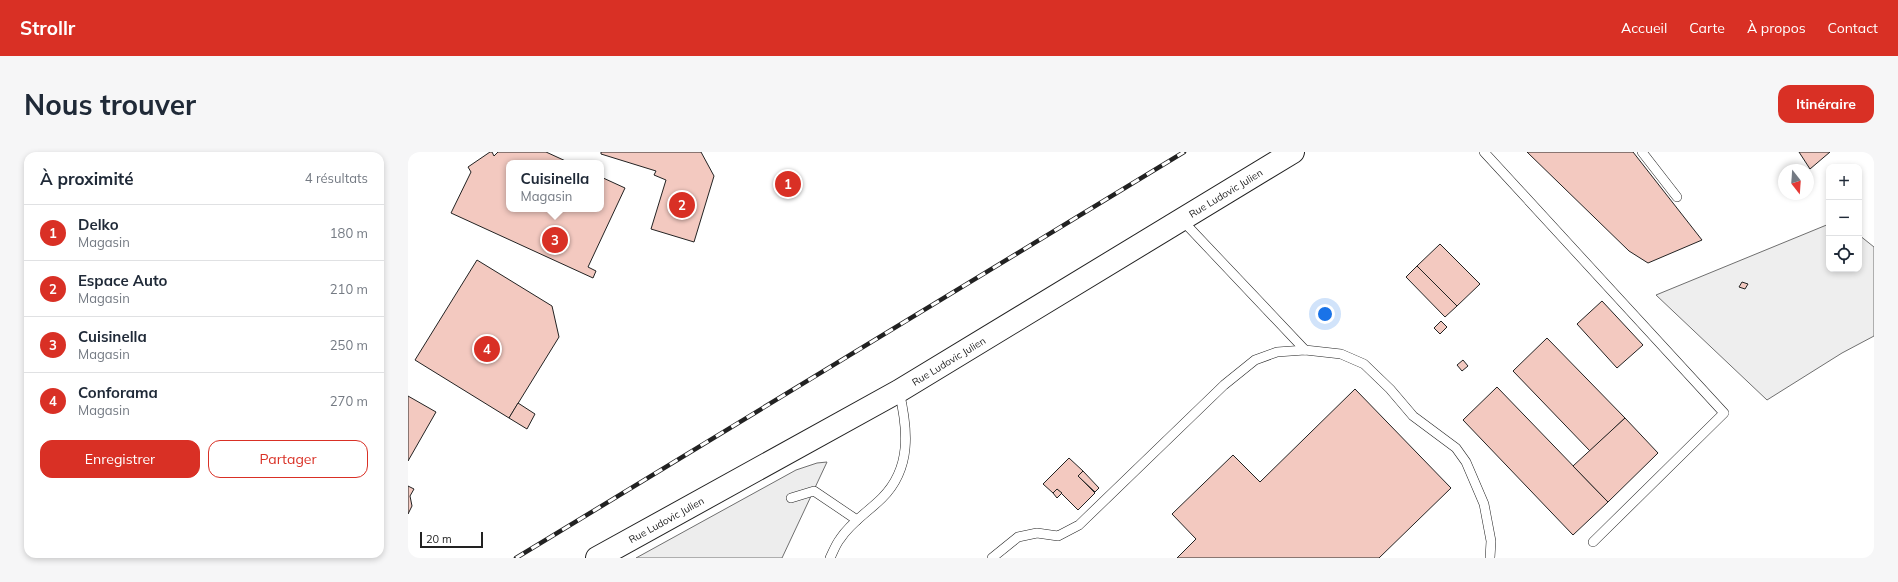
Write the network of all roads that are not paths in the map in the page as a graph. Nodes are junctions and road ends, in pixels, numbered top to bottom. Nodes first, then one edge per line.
1 (1293, 152) edge
2 (1484, 152) edge
3 (1642, 152) edge
4 (1677, 197) dead end
5 (1181, 219) junction
6 (1305, 350) junction
7 (899, 391) junction
8 (791, 498) dead end
9 (857, 520) junction
10 (1593, 542) dead end
11 (597, 558) edge
12 (830, 558) edge
13 (992, 558) edge
14 (1490, 558) edge

1 - 5 main road, Rue Ludovic Julien
2 - 10 lane
3 - 4 lane
5 - 6 lane
5 - 7 main road, Rue Ludovic Julien
6 - 13 lane
6 - 14 lane
7 - 9 lane
7 - 11 main road, Rue Ludovic Julien
8 - 9 lane
9 - 12 lane

